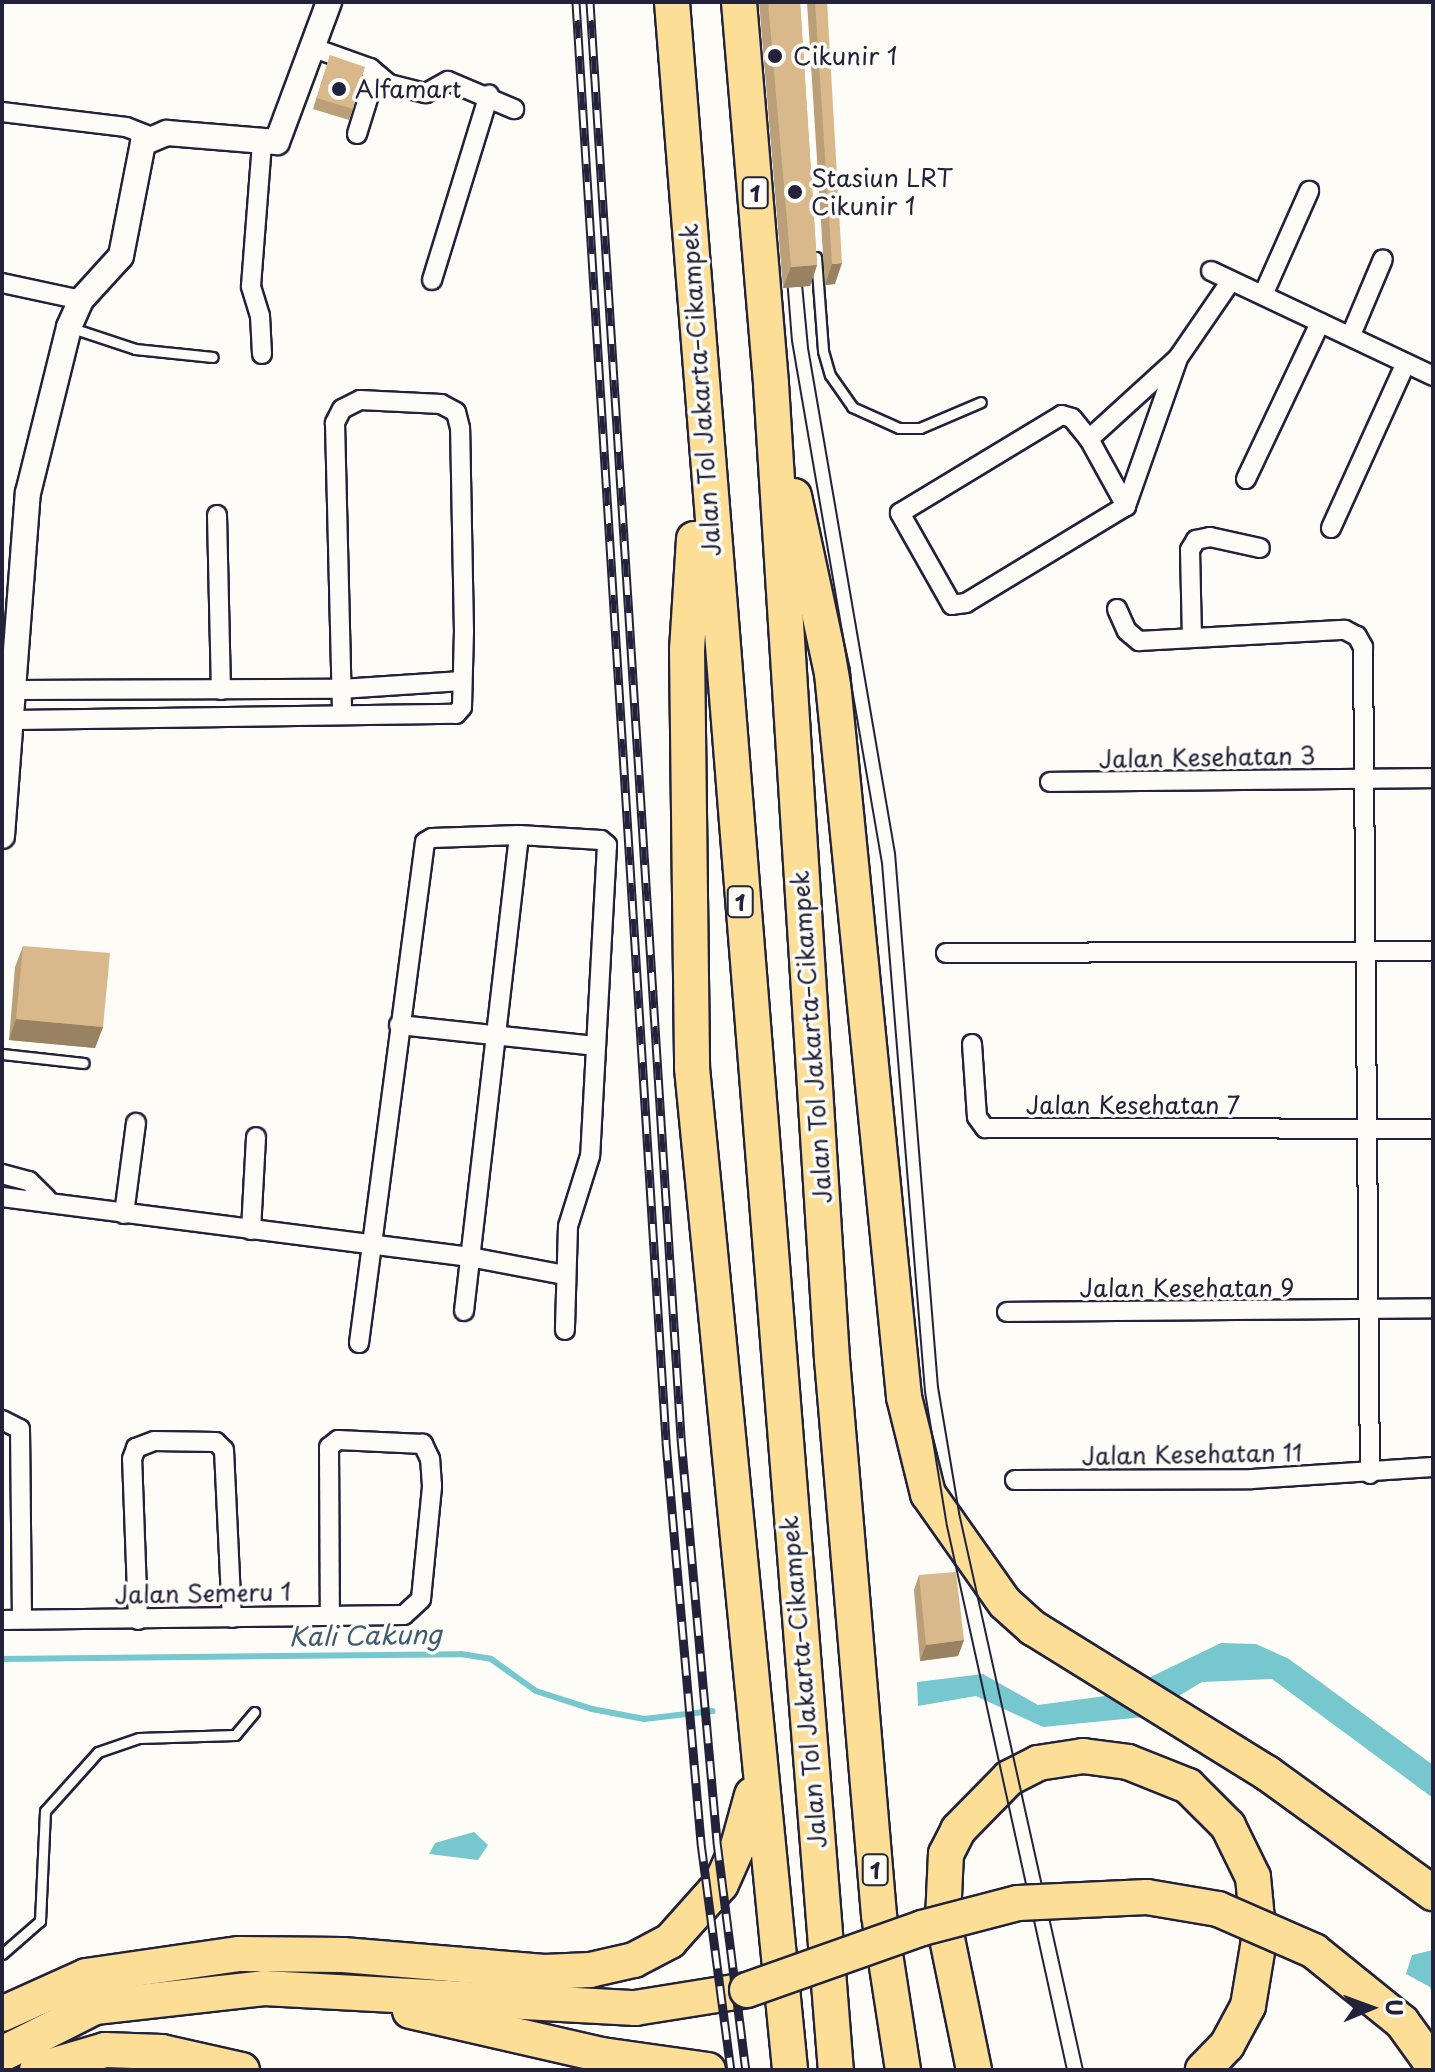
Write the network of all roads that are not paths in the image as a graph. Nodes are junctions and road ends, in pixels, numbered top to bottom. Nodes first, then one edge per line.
1 (329, 2) edge
2 (672, 2) edge
3 (739, 2) edge
4 (311, 47) junction
5 (375, 76) junction
6 (489, 95) junction
7 (514, 109) dead end
8 (2, 112) edge
9 (357, 134) dead end
10 (150, 136) junction
11 (262, 144) junction
12 (1309, 191) dead end
13 (815, 248) edge
14 (1383, 259) dead end
15 (1211, 271) dead end
16 (432, 280) dead end
17 (1231, 281) junction
18 (2, 283) edge
19 (1263, 295) junction
20 (81, 300) junction
21 (1320, 323) junction
22 (69, 327) junction
23 (1351, 335) junction
24 (262, 354) dead end
25 (213, 357) dead end
26 (1178, 358) junction
27 (1406, 363) junction
28 (1433, 376) edge
29 (771, 384) junction
30 (981, 402) dead end
31 (701, 409) junction
32 (1089, 439) junction
33 (1246, 479) dead end
34 (1126, 506) junction
35 (217, 515) dead end
36 (1331, 528) dead end
37 (1260, 548) dead end
38 (1117, 609) dead end
39 (1192, 638) junction
40 (462, 681) junction
41 (341, 689) junction
42 (221, 690) junction
43 (11, 694) edge
44 (342, 714) junction
45 (10, 730) edge
46 (1433, 778) edge
47 (1366, 779) junction
48 (1050, 782) dead end
49 (519, 835) junction
50 (2, 836) edge
51 (1433, 951) edge
52 (1368, 952) junction
53 (946, 953) dead end
54 (399, 1025) junction
55 (493, 1034) junction
56 (972, 1044) dead end
57 (595, 1046) junction
58 (2, 1054) edge
59 (84, 1063) dead end
60 (136, 1123) dead end
61 (1367, 1129) junction
62 (1433, 1129) edge
63 (256, 1137) dead end
64 (2, 1174) edge
65 (2, 1197) edge
66 (47, 1199) junction
67 (124, 1214) junction
68 (251, 1230) junction
69 (371, 1245) junction
70 (470, 1257) junction
71 (564, 1275) junction
72 (1433, 1308) edge
73 (1368, 1310) junction
74 (464, 1311) dead end
75 (1007, 1312) dead end
76 (565, 1330) dead end
77 (359, 1343) dead end
78 (2, 1420) edge
79 (1433, 1467) edge
80 (1370, 1474) junction
81 (1015, 1480) dead end
82 (330, 1614) junction
83 (232, 1618) junction
84 (22, 1619) junction
85 (2, 1620) edge
86 (138, 1620) junction
87 (254, 1712) dead end
88 (757, 1768) junction
89 (1270, 1776) junction
90 (1433, 1865) edge
91 (1433, 1893) edge
92 (2, 1954) edge
93 (312, 1989) junction
94 (2, 2014) edge
95 (2, 2054) edge
96 (1433, 2065) edge
97 (37, 2070) edge
98 (242, 2070) edge
99 (708, 2070) edge
100 (790, 2070) edge
101 (836, 2070) edge
102 (903, 2070) edge
103 (974, 2070) edge
104 (1203, 2070) edge

1 - 4 street
2 - 31 highway, Jalan Tol Jakarta–Cikampek / 1
3 - 29 highway, Jalan Tol Jakarta–Cikampek / 1
4 - 5 street
4 - 11 street
5 - 6 street
5 - 9 street
6 - 7 street
6 - 16 street
8 - 10 street
10 - 11 street
10 - 20 street
11 - 24 street
12 - 19 street
13 - 30 lane
14 - 23 street
15 - 17 street
17 - 19 street
17 - 26 street
18 - 20 street
19 - 21 street
20 - 22 street
21 - 23 street
21 - 33 street
22 - 25 lane
22 - 43 street
23 - 27 street
26 - 32 street
26 - 34 street
27 - 28 street
27 - 36 street
29 - 89 highway
29 - 102 highway, Jalan Tol Jakarta–Cikampek / 1
31 - 88 highway
31 - 101 highway, Jalan Tol Jakarta–Cikampek / 1
32 - 34 street
32 - 34 street
35 - 42 street
37 - 39 street
38 - 39 street
39 - 47 street
40 - 41 street
40 - 41 street
40 - 44 street
41 - 42 street
41 - 44 street
42 - 43 street
43 - 45 street
44 - 45 street
45 - 50 street
46 - 47 street, Jalan Kesehatan 3
47 - 48 street, Jalan Kesehatan 3
47 - 52 street
49 - 54 street
49 - 55 street
49 - 57 street
51 - 52 street
52 - 53 street
52 - 61 street
54 - 55 street
54 - 69 street
55 - 57 street
55 - 70 street
56 - 61 street, Jalan Kesehatan 7
57 - 71 street
58 - 59 lane
60 - 67 street
61 - 62 street
61 - 73 street
63 - 68 street
64 - 66 street
65 - 66 street
66 - 67 street
67 - 68 street
68 - 69 street
69 - 70 street
69 - 77 street
70 - 71 street
70 - 74 street
71 - 76 street
72 - 73 street, Jalan Kesehatan 9
73 - 75 street, Jalan Kesehatan 9
73 - 80 street
78 - 84 street
79 - 80 street, Jalan Kesehatan 11
80 - 81 street, Jalan Kesehatan 11
82 - 82 street, Jalan Semeru 1
82 - 83 street, Jalan Semeru 1
83 - 86 street, Jalan Semeru 1
83 - 86 street
84 - 85 street, Jalan Semeru 1
84 - 86 street, Jalan Semeru 1
87 - 92 lane
88 - 94 highway
88 - 100 highway
89 - 90 highway
89 - 91 highway
93 - 95 highway
93 - 96 highway, bridge
93 - 99 highway
97 - 98 highway
103 - 104 highway

